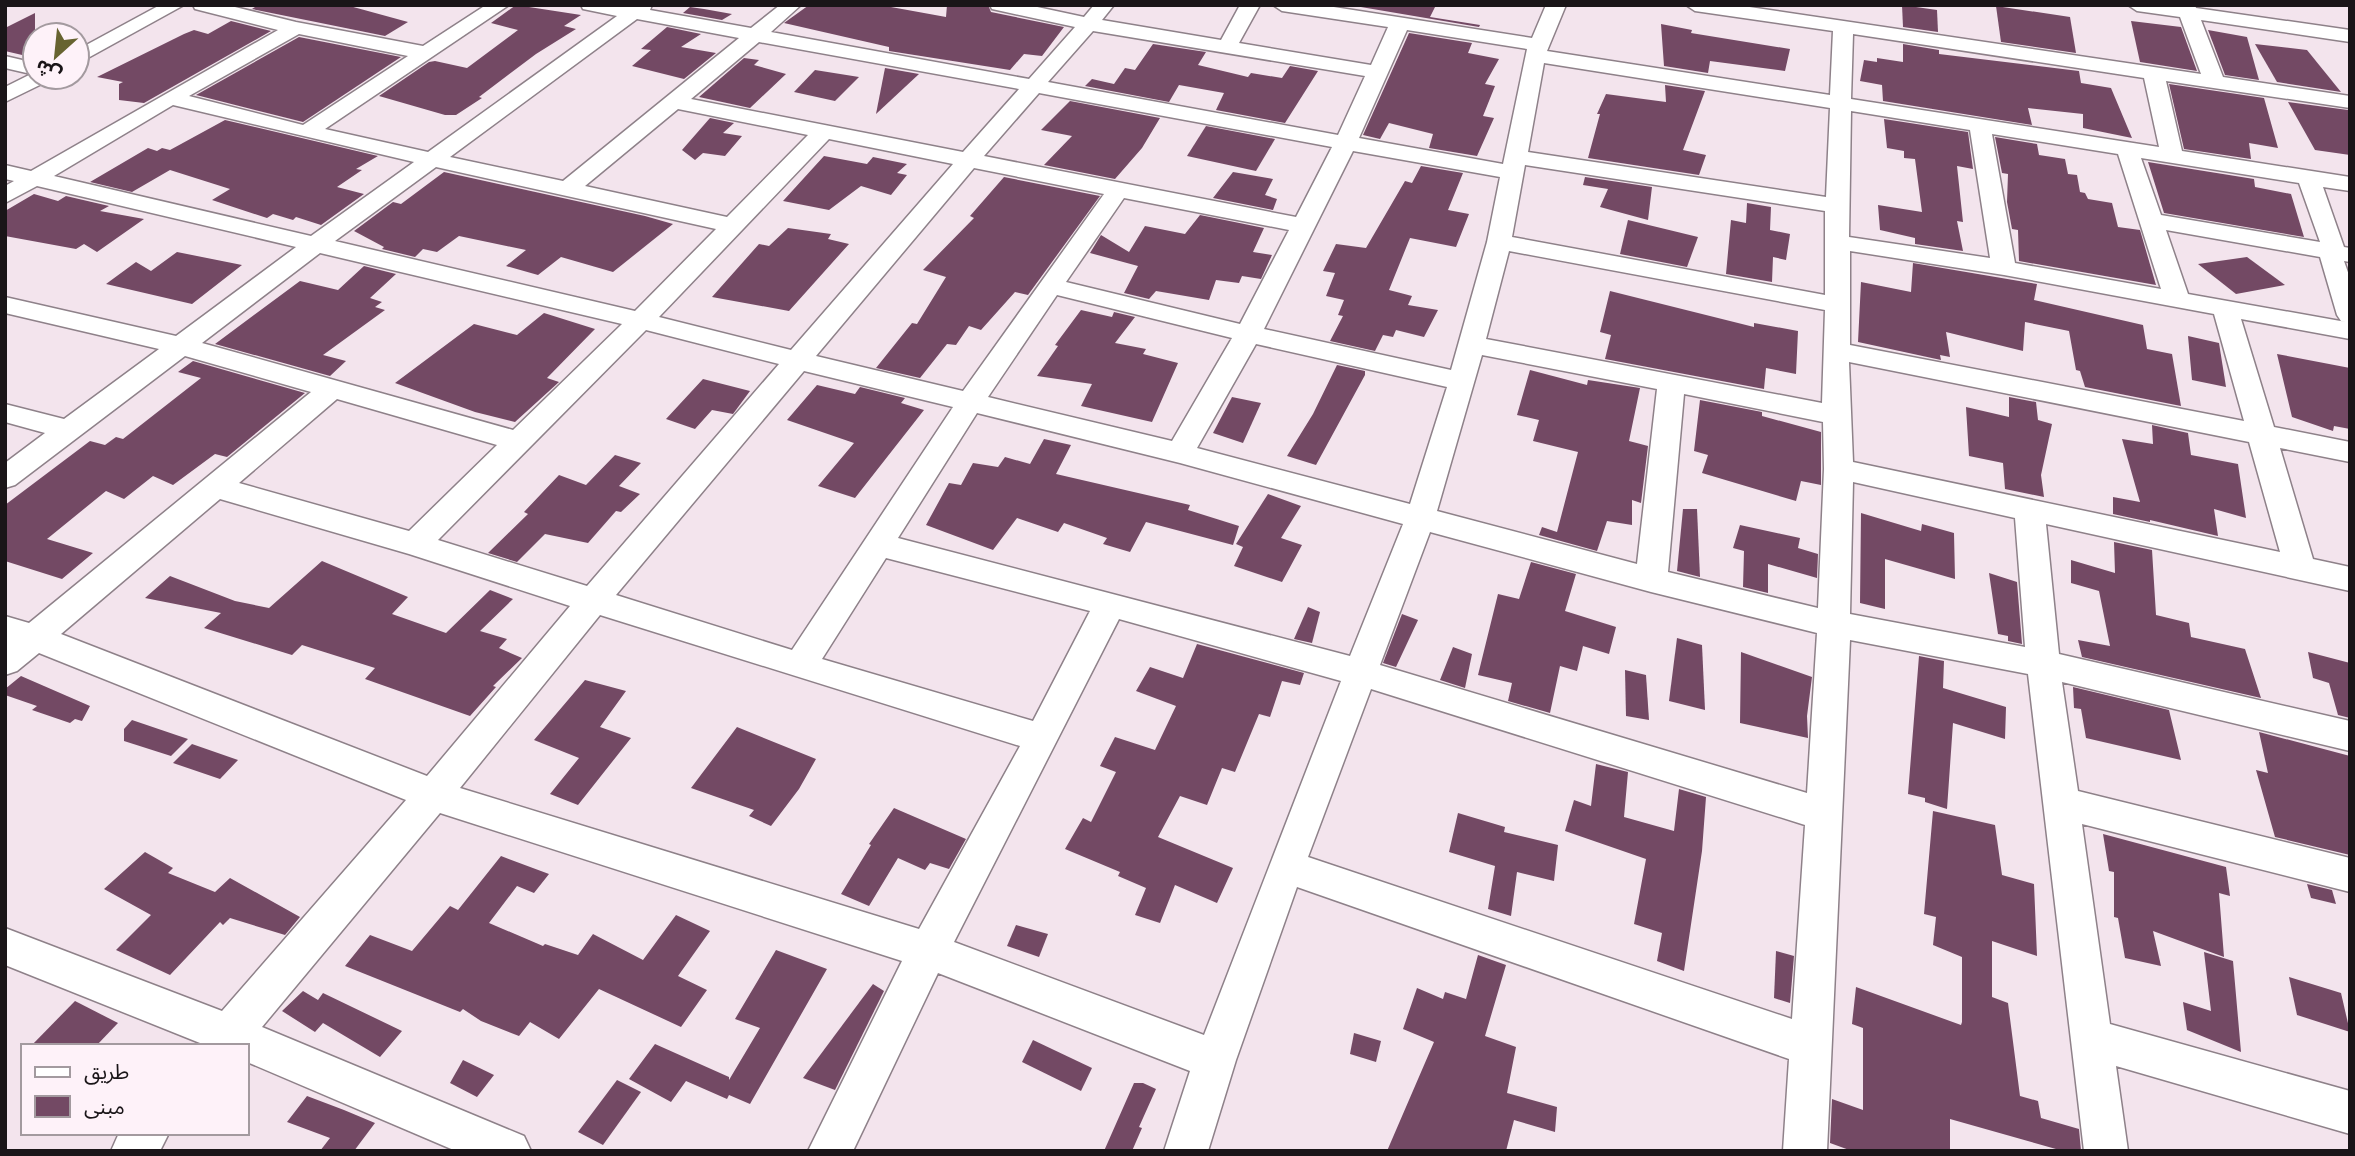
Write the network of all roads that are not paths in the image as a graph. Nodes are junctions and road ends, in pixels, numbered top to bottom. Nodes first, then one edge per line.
1 (175, 5) edge
2 (202, 5) edge
3 (500, 5) edge
4 (590, 5) edge
5 (792, 5) edge
6 (999, 5) edge
7 (1250, 5) edge
8 (1282, 5) edge
9 (1556, 5) edge
10 (1695, 5) edge
11 (2137, 5) edge
12 (2294, 5) edge
13 (1728, 8) edge
14 (639, 9) edge
15 (2186, 9) edge
16 (1097, 15) edge
17 (1400, 23) junction
18 (1843, 27) junction
19 (296, 28) junction
20 (2306, 29) junction
21 (754, 36) junction
22 (2350, 36) edge
23 (1227, 47) junction
24 (91, 50) edge
25 (1537, 50) junction
26 (425, 53) junction
27 (1378, 72) junction
28 (2154, 74) junction
29 (2215, 82) junction
30 (1031, 87) junction
31 (21, 88) edge
32 (5, 96) edge
33 (170, 98) junction
34 (676, 102) junction
35 (1841, 102) junction
36 (2350, 102) edge
37 (1980, 126) junction
38 (824, 131) junction
39 (306, 132) junction
40 (1345, 144) junction
41 (2127, 148) junction
42 (2172, 155) junction
43 (435, 158) junction
44 (968, 160) junction
45 (1515, 165) junction
46 (5, 172) edge
47 (2308, 177) junction
48 (34, 179) junction
49 (2350, 184) edge
50 (569, 188) junction
51 (1118, 190) junction
52 (5, 197) edge
53 (1837, 206) junction
54 (2153, 221) junction
55 (731, 225) junction
56 (1303, 226) junction
57 (1837, 242) junction
58 (1499, 243) junction
59 (316, 244) junction
60 (2341, 253) edge
61 (2004, 268) junction
62 (1050, 286) junction
63 (2177, 299) junction
64 (1838, 305) junction
65 (2225, 308) junction
66 (12, 312) edge
67 (2350, 315) edge
68 (641, 320) junction
69 (2350, 331) edge
70 (1248, 334) junction
71 (1471, 344) junction
72 (181, 346) junction
73 (1836, 351) junction
74 (799, 361) junction
75 (1462, 381) junction
76 (1671, 384) junction
77 (332, 389) junction
78 (971, 401) junction
79 (5, 413) edge
80 (1835, 415) junction
81 (67, 430) junction
82 (2263, 434) junction
83 (516, 441) junction
84 (2350, 452) edge
85 (1180, 453) junction
86 (1839, 469) junction
87 (5, 478) edge
88 (216, 487) junction
89 (2030, 513) junction
90 (1420, 519) junction
91 (415, 544) junction
92 (877, 544) junction
93 (2300, 568) junction
94 (2350, 579) edge
95 (1651, 580) junction
96 (592, 602) junction
97 (1110, 604) junction
98 (1834, 624) junction
99 (20, 633) edge
100 (5, 662) edge
101 (2043, 664) junction
102 (800, 666) junction
103 (1362, 673) junction
104 (2350, 736) edge
105 (1042, 738) junction
106 (433, 795) junction
107 (2060, 803) junction
108 (1822, 814) junction
109 (1286, 866) junction
110 (2350, 875) edge
111 (5, 946) edge
112 (928, 951) junction
113 (2092, 1039) junction
114 (224, 1040) edge
115 (1810, 1046) junction
116 (248, 1050) edge
117 (1215, 1060) junction
118 (2350, 1113) edge
119 (145, 1135) edge
120 (480, 1146) edge
121 (132, 1151) edge
122 (830, 1151) edge
123 (1186, 1151) edge
124 (1805, 1151) edge
125 (2106, 1151) edge

1 - 24 street
2 - 19 street
3 - 26 street
4 - 14 street
5 - 21 street
6 - 16 street
7 - 23 street
8 - 17 street
9 - 25 street
10 - 13 street
11 - 15 street
12 - 20 street
13 - 18 street
14 - 21 street
14 - 43 street
15 - 20 street
15 - 29 street
16 - 23 street
16 - 30 street
17 - 25 street
17 - 27 street
18 - 28 street
18 - 35 street
19 - 26 street
19 - 33 street
20 - 22 street
21 - 30 street
21 - 34 street
23 - 27 street
25 - 35 street
25 - 45 street
26 - 39 street
27 - 40 street
28 - 29 street
28 - 42 street
29 - 36 street
30 - 40 street
30 - 44 street
31 - 32 street
33 - 39 street
33 - 48 street
34 - 38 street
34 - 50 street
35 - 37 street
35 - 53 street
37 - 41 street
37 - 61 street
38 - 44 street
38 - 55 street
39 - 43 street
40 - 45 street
40 - 56 street
41 - 42 street
41 - 54 street
42 - 47 street
43 - 50 street
43 - 59 street
44 - 51 street
44 - 74 street
45 - 53 street
45 - 58 street
46 - 48 street
47 - 49 street
47 - 60 street
48 - 52 street
48 - 59 street
50 - 55 street
51 - 56 street
51 - 62 street
53 - 57 street
54 - 60 street
54 - 63 street
55 - 68 street
56 - 70 street
57 - 61 street
57 - 64 street
58 - 64 street
58 - 71 street
59 - 68 street
59 - 72 street
60 - 67 street
61 - 63 street
62 - 70 street
62 - 78 street
63 - 65 street
64 - 73 street
65 - 69 street
65 - 82 street
66 - 72 street
68 - 74 street
68 - 83 street
70 - 75 street
70 - 85 street
71 - 75 street
71 - 76 street
72 - 77 street
72 - 81 street
73 - 80 street
73 - 82 street
74 - 78 street
74 - 96 street
75 - 90 street
76 - 80 street
76 - 95 street
77 - 83 street
77 - 88 street
78 - 85 street
78 - 92 street
79 - 81 street
80 - 86 street
81 - 87 street
82 - 84 street
82 - 93 street
83 - 91 street
85 - 90 street
86 - 89 street
86 - 98 street
88 - 91 street
88 - 99 street
89 - 93 street
89 - 101 street
90 - 95 street
90 - 103 street
91 - 96 street
92 - 97 street
92 - 102 street
93 - 94 street
95 - 98 street
96 - 102 street
96 - 106 street
97 - 103 street
97 - 105 street
98 - 101 street
98 - 108 street
99 - 100 street
99 - 106 street
101 - 104 street
101 - 107 street
102 - 105 street
103 - 108 street
103 - 109 street
105 - 112 street
106 - 112 street
106 - 114 street
107 - 110 street
107 - 113 street
108 - 115 street
109 - 115 street
109 - 117 street
111 - 114 street
112 - 117 street
112 - 122 street
113 - 118 street
113 - 125 street
115 - 124 street
116 - 120 street
117 - 123 street
119 - 121 street

